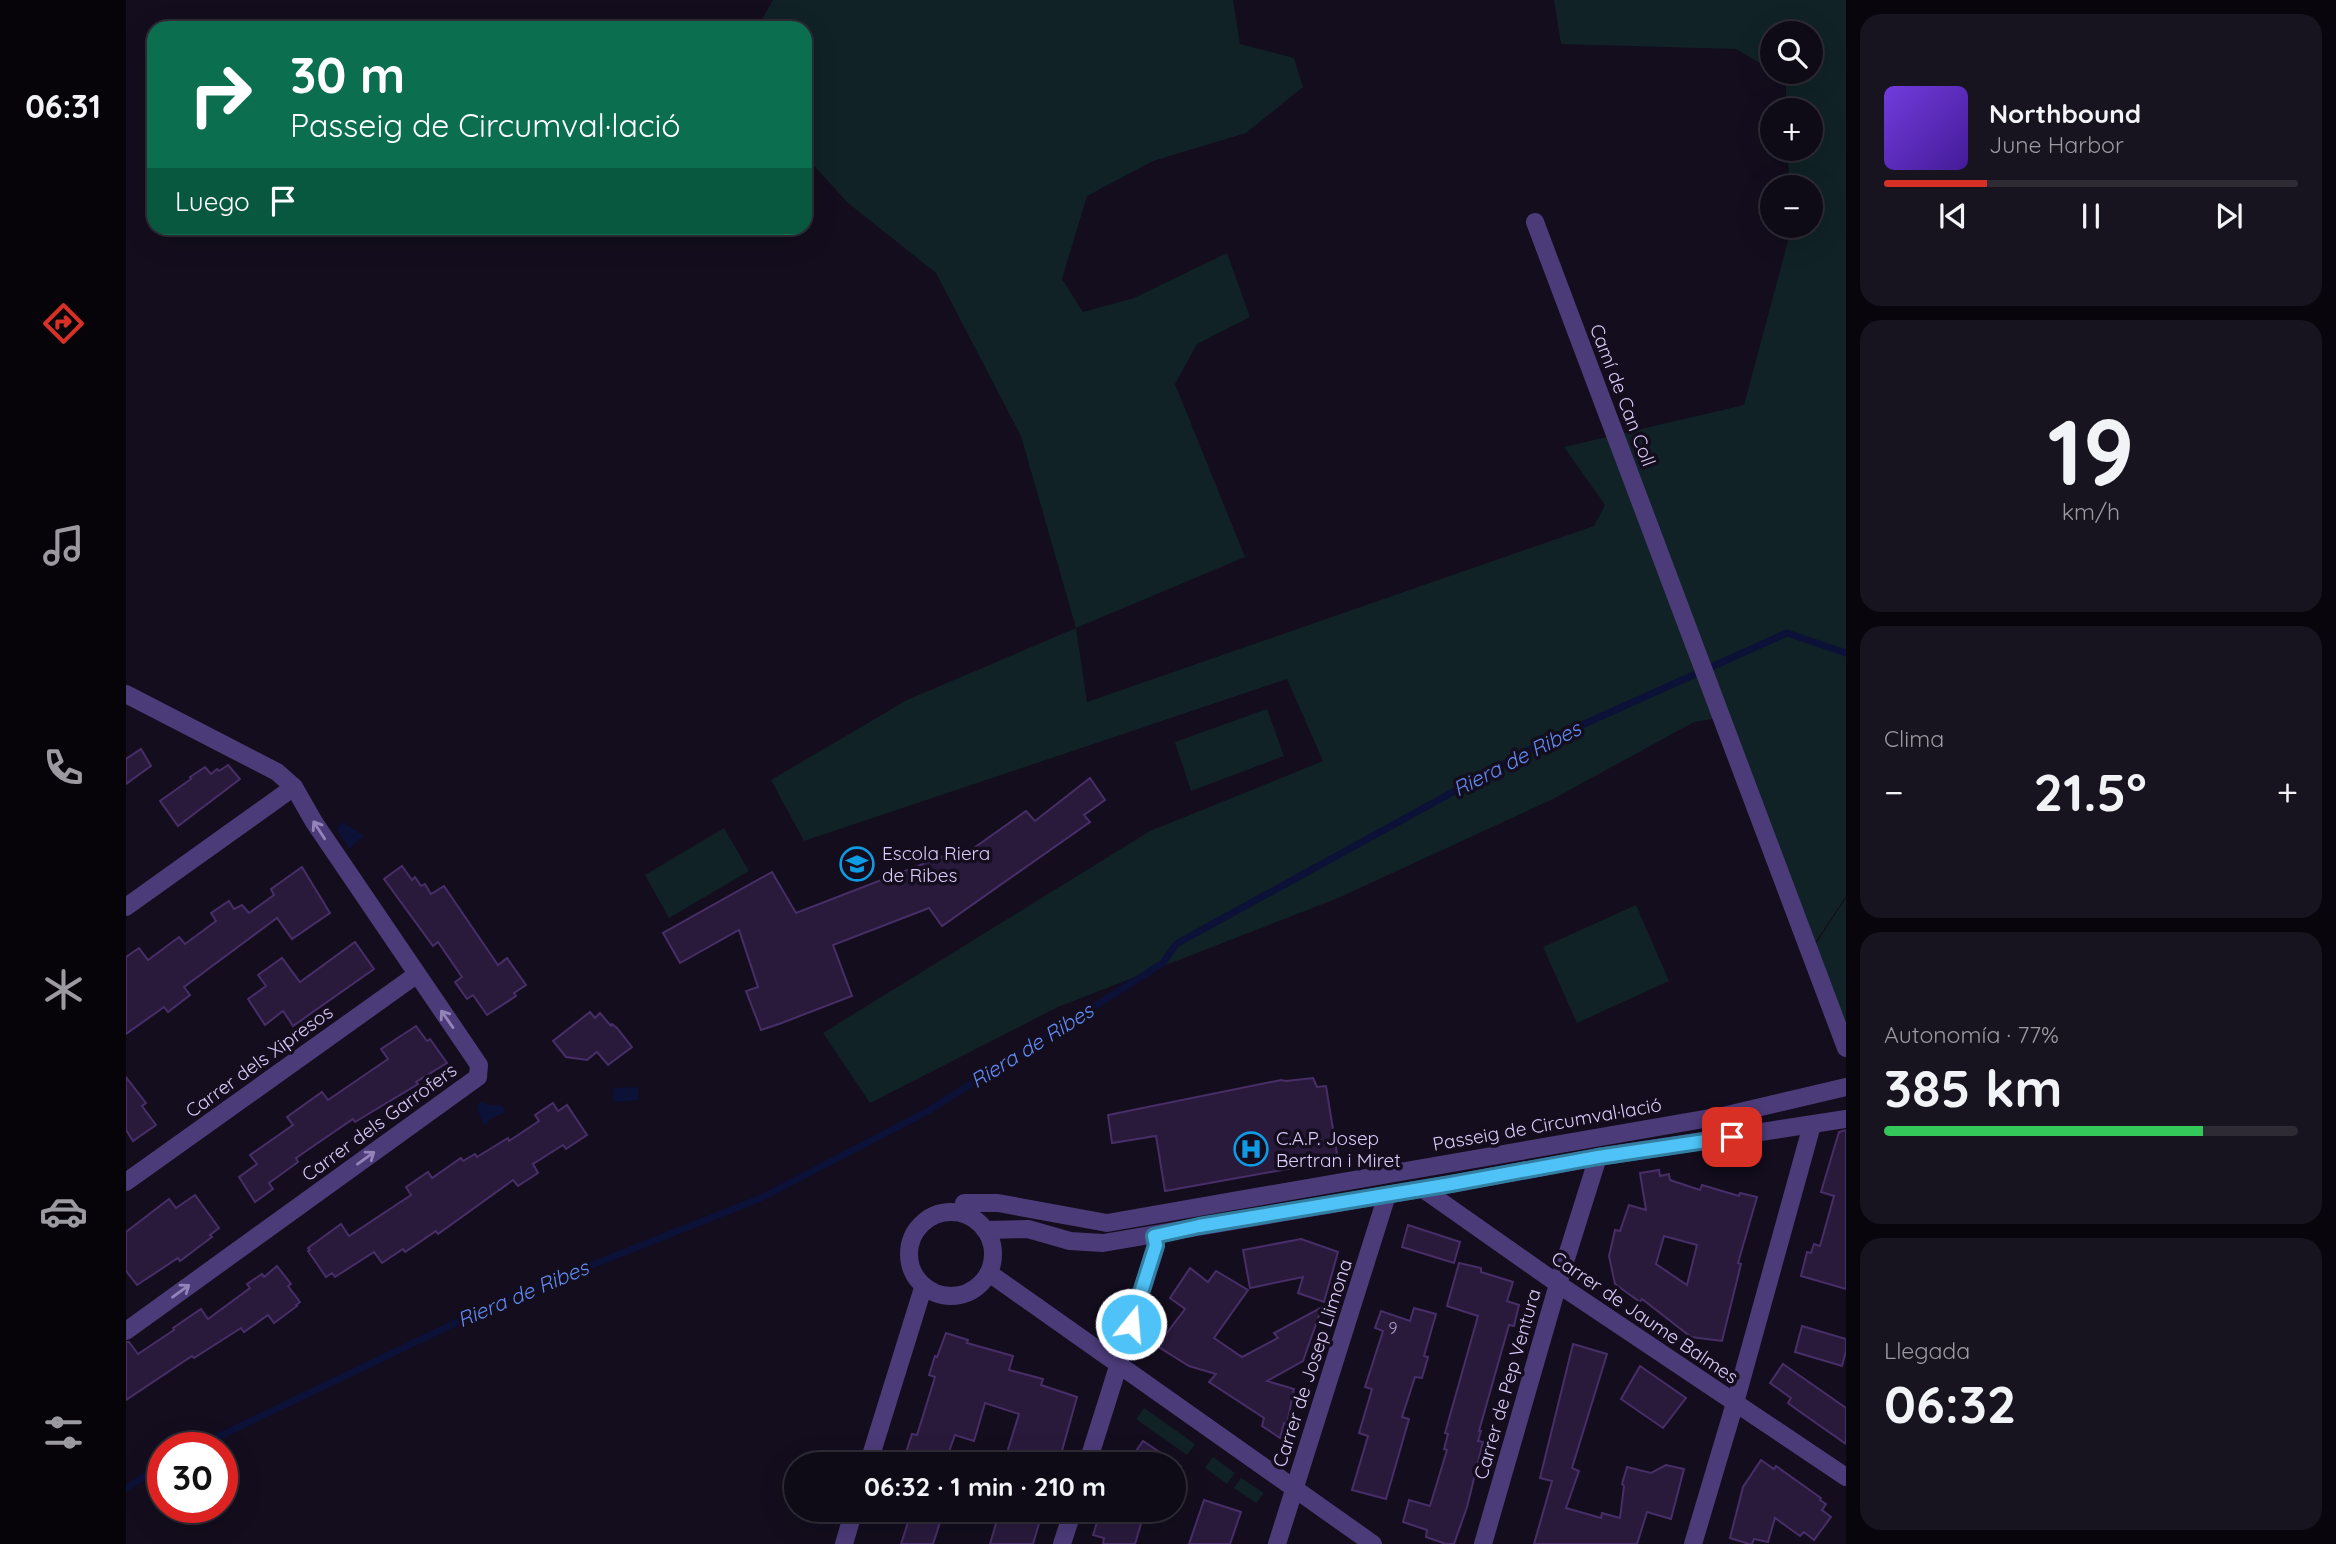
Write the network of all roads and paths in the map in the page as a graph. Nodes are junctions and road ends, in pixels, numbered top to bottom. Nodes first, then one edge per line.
1 (1535, 222) dead end
2 (128, 696) edge
3 (294, 787) junction
4 (126, 907) edge
5 (416, 975) junction
6 (1846, 1048) edge
7 (1846, 1087) edge
8 (1846, 1119) edge
9 (1812, 1125) junction
10 (1598, 1157) junction
11 (126, 1182) edge
12 (1423, 1189) junction
13 (1387, 1195) junction
14 (964, 1203) dead end
15 (985, 1230) junction
16 (1154, 1236) junction
17 (989, 1273) junction
18 (1558, 1284) junction
19 (923, 1288) junction
20 (126, 1331) edge
21 (1119, 1364) junction
22 (1735, 1403) junction
23 (872, 1452) edge
24 (1091, 1452) edge
25 (1846, 1477) edge
26 (1294, 1487) junction
27 (850, 1522) edge
28 (1069, 1522) edge
29 (844, 1544) edge
30 (1062, 1544) edge
31 (1277, 1544) edge
32 (1373, 1544) edge
33 (1483, 1544) edge
34 (1692, 1544) edge

1 - 6 street, Camí de Can Coll
2 - 3 street
3 - 4 street
5 -> 3 street, Carrer dels Garrofers
5 - 11 street, Carrer dels Xipresos
20 -> 5 street, Carrer dels Garrofers
7 - 14 street, Passeig de Circumval·lació
8 - 9 street
9 - 10 street
9 - 22 street
10 - 12 street
10 - 18 street, Carrer de Pep Ventura
12 - 13 street
12 - 18 street, Carrer de Jaume Balmes
13 - 16 street
13 - 26 street, Carrer de Josep Llimona
15 - 16 street
15 - 17 street
15 - 19 street
16 - 21 street
17 - 19 street
17 - 21 street
18 - 22 street, Carrer de Jaume Balmes
18 - 33 street, Carrer de Pep Ventura
19 - 23 street
21 - 24 street
21 - 26 street
22 - 25 street, Carrer de Jaume Balmes
22 - 34 street
26 - 31 street, Carrer de Josep Llimona
26 - 32 street
27 - 29 street
28 - 30 street

